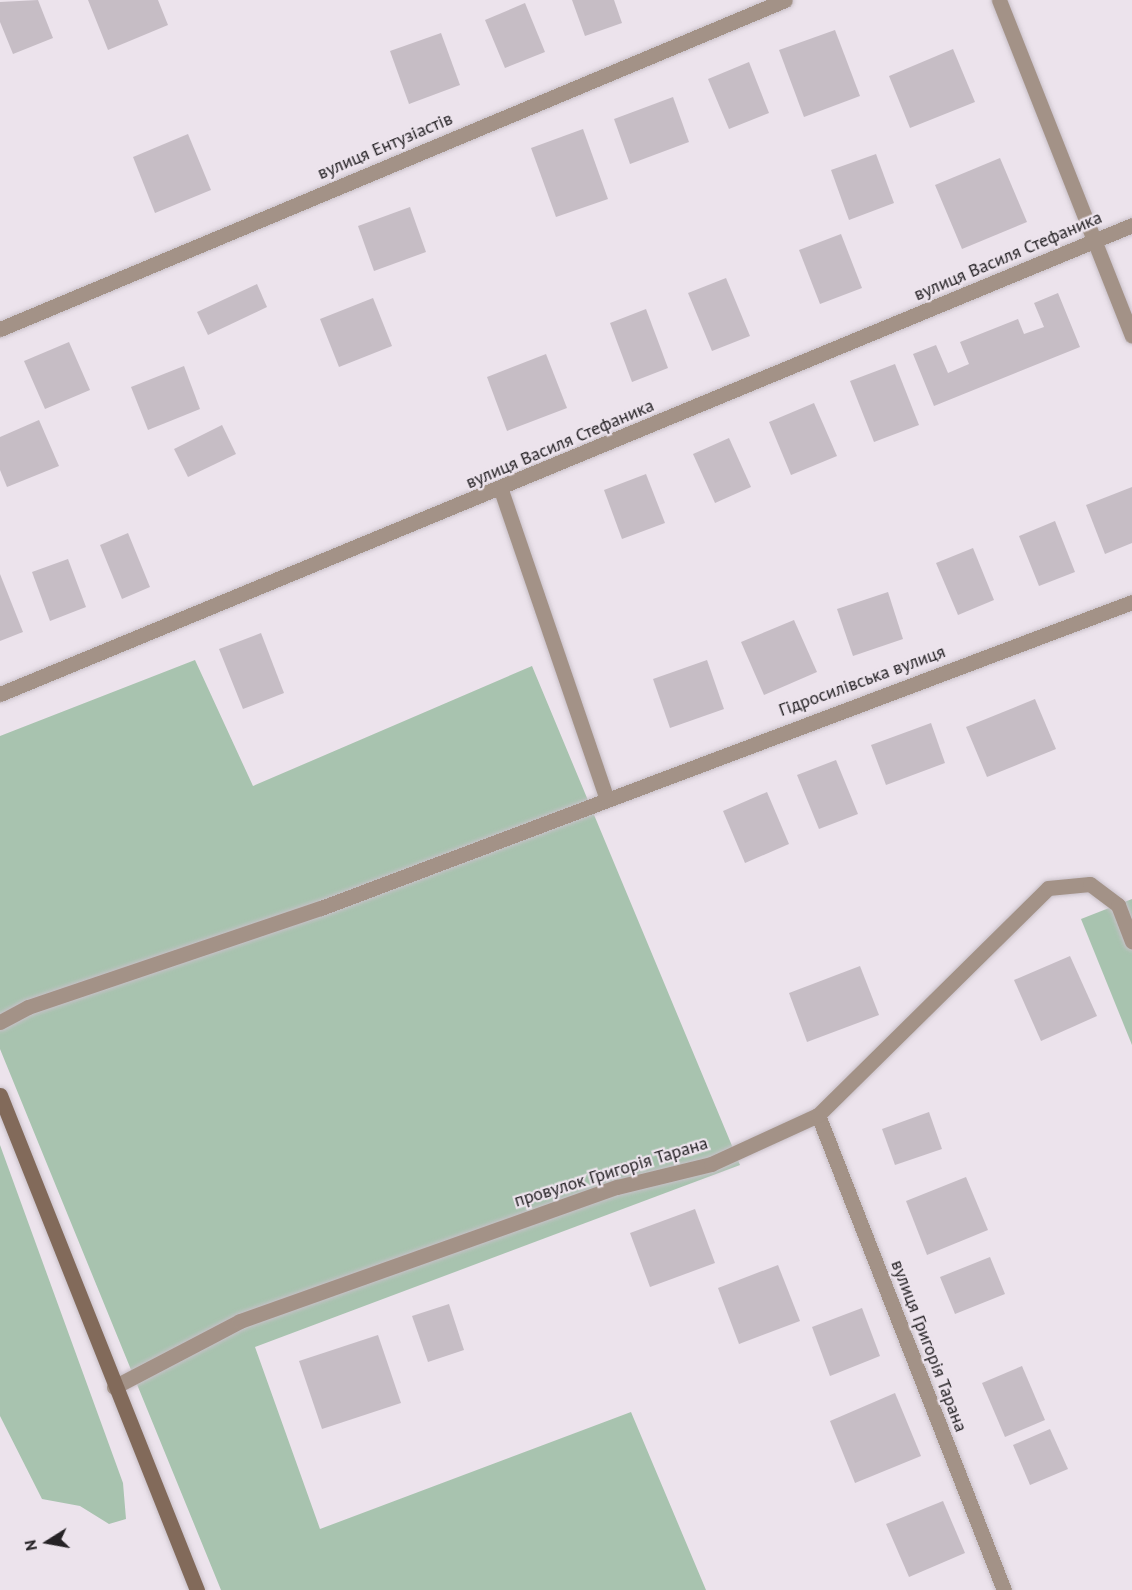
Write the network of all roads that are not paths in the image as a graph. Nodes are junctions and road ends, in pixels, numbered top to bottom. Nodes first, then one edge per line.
1 (785, 0) edge
2 (999, 0) edge
3 (1132, 225) edge
4 (1092, 241) junction
5 (0, 328) edge
6 (1132, 336) edge
7 (501, 490) junction
8 (1132, 602) edge
9 (0, 694) edge
10 (606, 797) junction
11 (1132, 941) edge
12 (0, 1022) edge
13 (0, 1095) edge
14 (818, 1115) junction
15 (114, 1387) junction
16 (197, 1590) edge
17 (1004, 1590) edge

1 - 5 street, вулиця Ентузіастів
2 - 4 street
3 - 4 street, вулиця Василя Стефаника
4 - 6 street
4 - 7 street, вулиця Василя Стефаника
7 - 9 street, вулиця Василя Стефаника
7 - 10 street
8 - 10 street, Гідросилівська вулиця
10 - 12 street, Гідросилівська вулиця
11 - 14 street, провулок Григорія Тарана
13 - 15 street
14 - 15 street, провулок Григорія Тарана
14 - 17 street, вулиця Григорія Тарана
15 - 16 street

